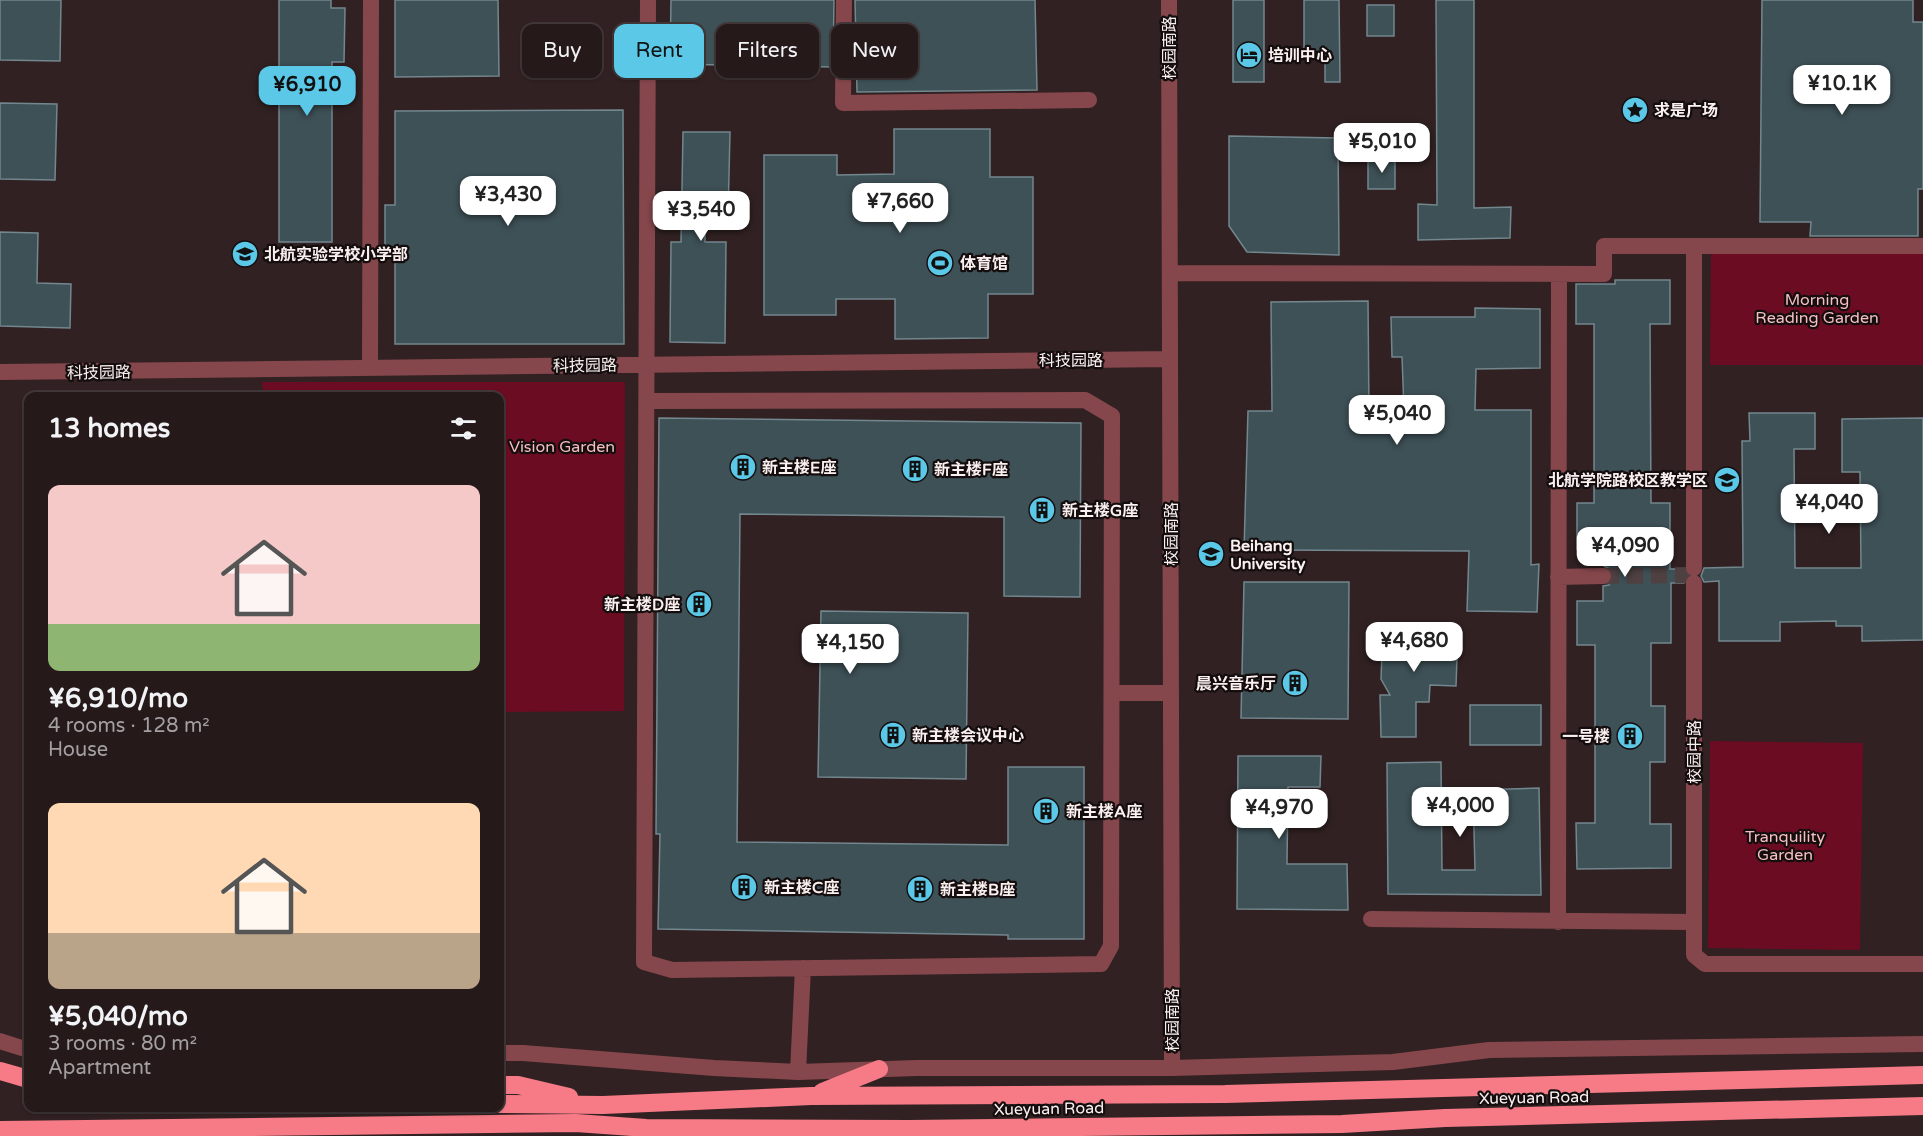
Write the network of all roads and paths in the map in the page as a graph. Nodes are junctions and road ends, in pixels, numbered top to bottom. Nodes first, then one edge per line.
1 (370, 0) edge
2 (648, 0) edge
3 (844, 0) edge
4 (1169, 0) edge
5 (1089, 100) dead end
6 (1694, 246) junction
7 (1923, 246) edge
8 (1170, 273) junction
9 (1559, 274) junction
10 (1170, 359) junction
11 (647, 364) junction
12 (370, 367) junction
13 (0, 372) edge
14 (647, 401) junction
15 (1604, 576) tunnel mouth
16 (1558, 577) junction
17 (1112, 693) junction
18 (1171, 693) junction
19 (1371, 919) dead end
20 (1558, 922) junction
21 (1694, 922) junction
22 (1923, 964) edge
23 (803, 968) junction
24 (0, 1041) edge
25 (1923, 1044) edge
26 (24, 1049) edge
27 (504, 1053) edge
28 (1172, 1068) junction
29 (879, 1070) junction
30 (0, 1071) edge
31 (798, 1072) junction
32 (1923, 1075) edge
33 (24, 1078) edge
34 (504, 1085) edge
35 (811, 1096) junction
36 (504, 1104) edge
37 (603, 1105) junction
38 (1923, 1106) edge
39 (1342, 1124) junction
40 (646, 1128) junction
41 (0, 1130) edge
42 (915, 1132) edge
43 (594, 1136) edge
44 (1309, 1136) edge

1 - 12 street
2 - 11 street
3 - 5 street
4 - 8 street, 校园南路
6 - 7 street
6 - 9 street
6 - 21 street, 校园中路
8 - 9 street
8 - 10 street, 校园南路
9 - 16 street
10 - 11 street, 科技园路
10 - 18 street, 校园南路
11 - 12 street, 科技园路
11 - 14 street
12 - 13 street, 科技园路
14 - 17 street
14 - 23 street
15 - 16 street
16 - 20 street
17 - 18 street
17 - 23 street
18 - 28 street, 校园南路
19 - 20 street
20 - 21 street
21 - 22 street, 校园中路
23 - 31 street
24 - 26 street
25 - 28 street
27 - 31 street
28 - 29 street
29 - 31 street
29 - 35 highway
30 - 33 highway
32 - 35 highway, Xueyuan Road
34 - 37 highway
35 - 37 highway, Xueyuan Road
36 - 37 highway, Xueyuan Road
38 - 39 highway, Xueyuan Road
39 - 42 highway, Xueyuan Road
39 - 44 highway
40 - 41 highway, Xueyuan Road
40 - 42 highway, Xueyuan Road
40 - 43 highway

